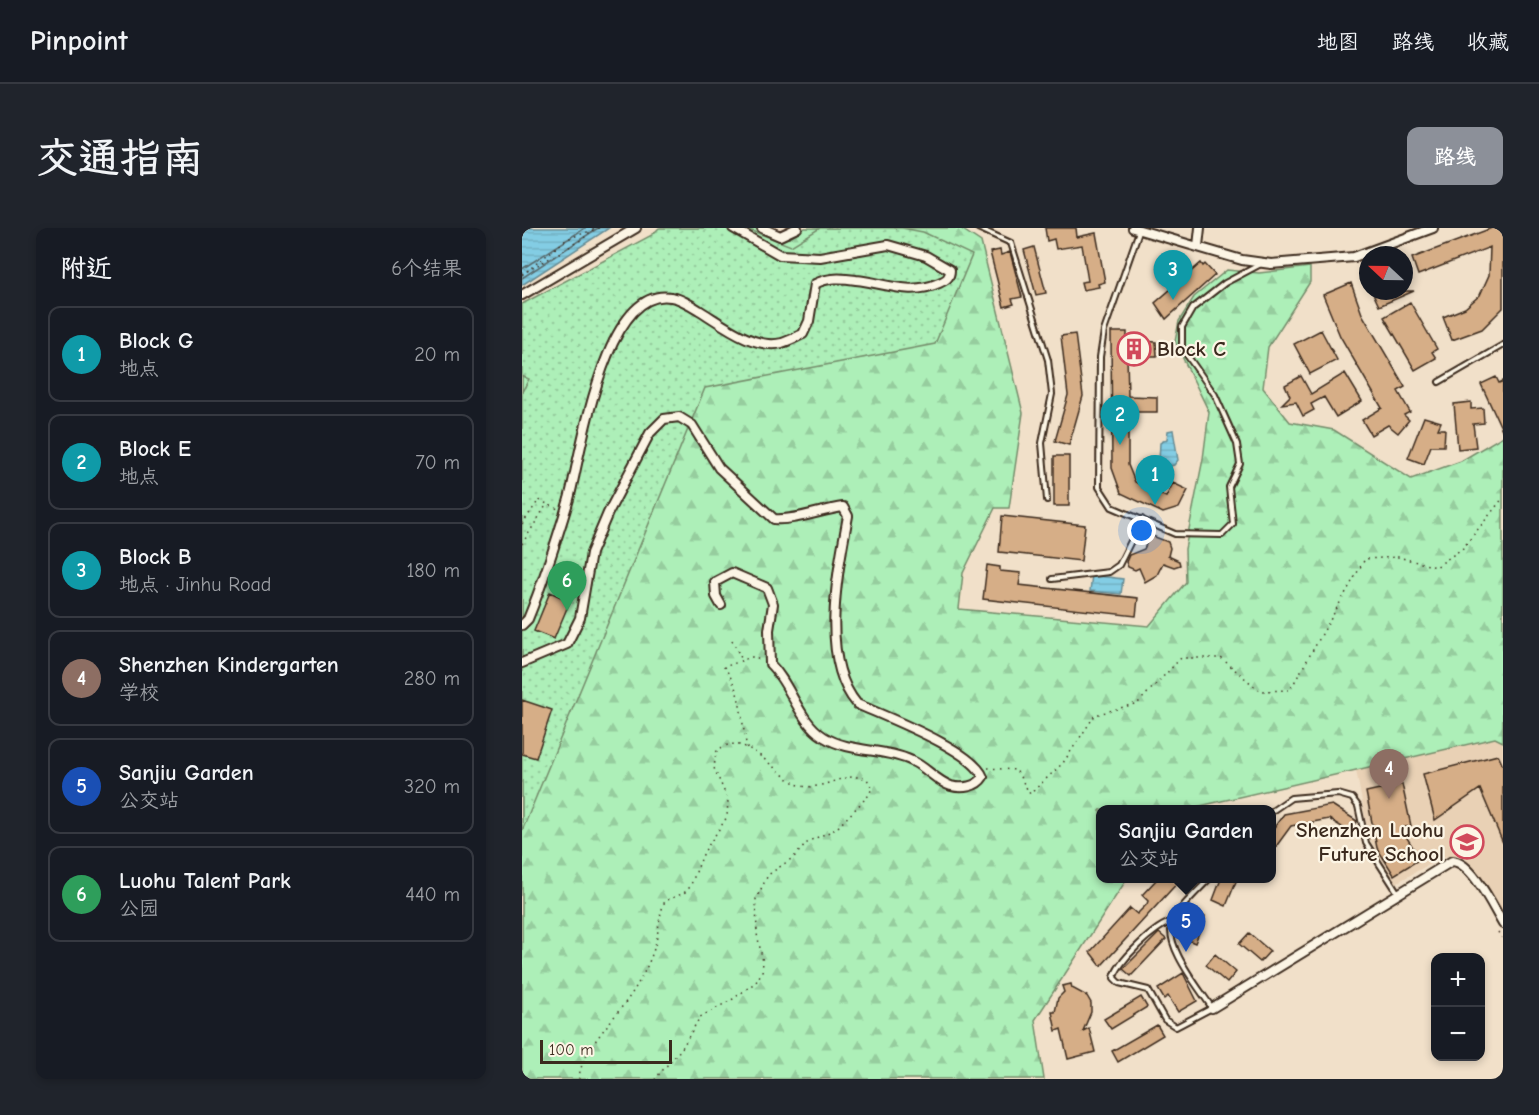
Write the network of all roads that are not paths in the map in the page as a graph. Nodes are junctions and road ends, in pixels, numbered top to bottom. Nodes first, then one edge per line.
1 (636, 228) edge
2 (733, 228) edge
3 (762, 228) edge
4 (797, 228) edge
5 (978, 228) edge
6 (1200, 228) edge
7 (1433, 228) edge
8 (1136, 229) edge
9 (1198, 246) junction
10 (1261, 264) junction
11 (522, 295) edge
12 (1503, 345) edge
13 (1439, 381) dead end
14 (1047, 500) dead end
15 (1142, 519) junction
16 (1052, 579) dead end
17 (721, 605) dead end
18 (522, 625) edge
19 (522, 663) edge
20 (1276, 809) edge
21 (1206, 883) edge
22 (1398, 893) junction
23 (1172, 922) junction
24 (1500, 927) edge
25 (1212, 1008) junction

1 - 11 street
2 - 18 street
3 - 4 street
5 - 14 lane
6 - 9 street
7 - 10 street
8 - 9 street
8 - 15 lane
9 - 10 street
10 - 15 lane
12 - 13 lane
15 - 16 lane
17 - 19 street
20 - 22 lane
21 - 23 lane
22 - 24 street
22 - 25 street
23 - 25 lane
23 - 25 lane

